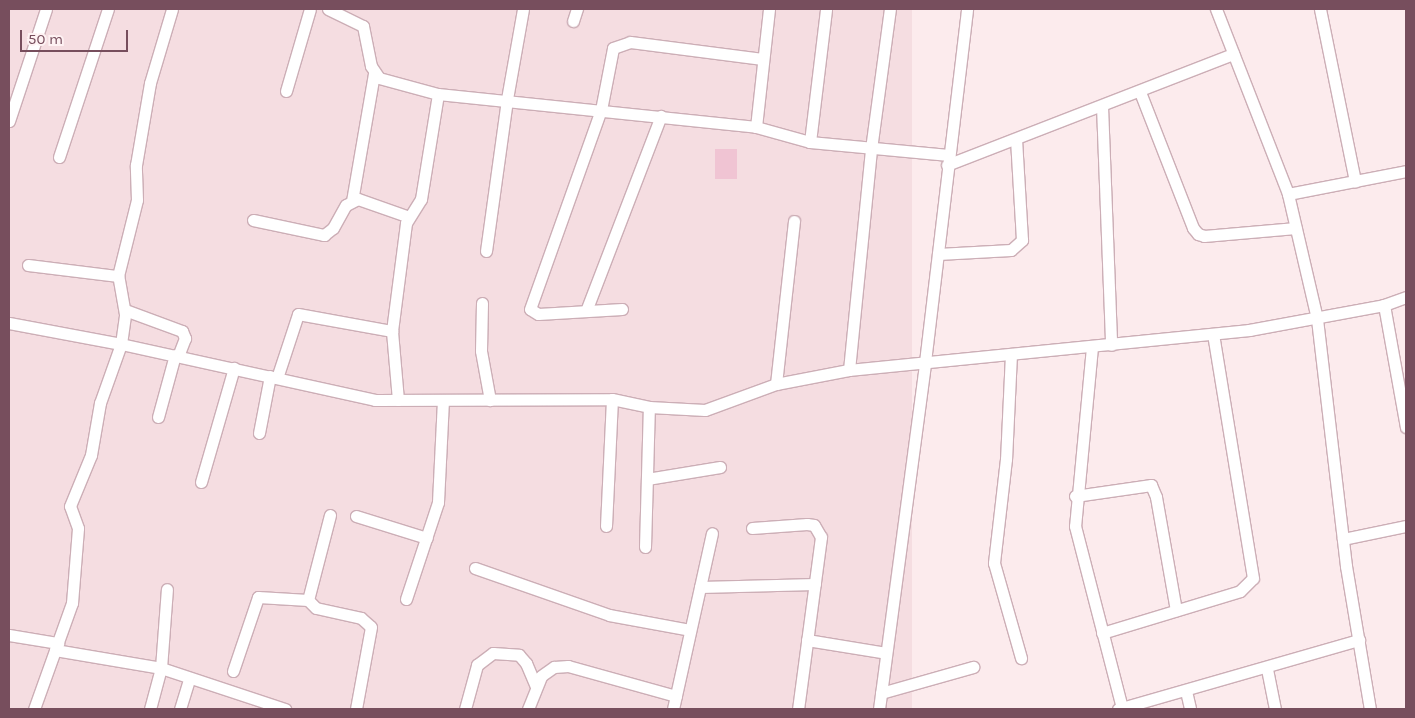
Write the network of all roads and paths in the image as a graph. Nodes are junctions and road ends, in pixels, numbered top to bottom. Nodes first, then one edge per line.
1 (46, 9) edge
2 (108, 9) edge
3 (172, 9) edge
4 (310, 9) edge
5 (328, 9) edge
6 (523, 9) edge
7 (577, 9) edge
8 (769, 9) edge
9 (826, 9) edge
10 (890, 9) edge
11 (967, 9) edge
12 (1216, 9) edge
13 (1320, 9) edge
14 (573, 21) dead end
15 (1233, 54) junction
16 (763, 59) junction
17 (374, 73) junction
18 (286, 91) dead end
19 (1140, 92) junction
20 (438, 94) junction
21 (507, 99) junction
22 (1102, 106) junction
23 (601, 110) junction
24 (661, 116) junction
25 (9, 121) edge
26 (756, 127) junction
27 (1016, 138) junction
28 (810, 142) junction
29 (872, 149) junction
30 (59, 157) dead end
31 (947, 160) junction
32 (1406, 171) edge
33 (1356, 181) junction
34 (1288, 194) junction
35 (352, 201) junction
36 (409, 217) junction
37 (253, 220) dead end
38 (794, 220) dead end
39 (1296, 228) junction
40 (486, 251) dead end
41 (938, 254) junction
42 (28, 265) dead end
43 (118, 276) junction
44 (1406, 297) edge
45 (482, 304) dead end
46 (1384, 305) junction
47 (622, 309) dead end
48 (125, 310) junction
49 (586, 311) junction
50 (1317, 319) junction
51 (9, 323) edge
52 (392, 331) junction
53 (1213, 334) junction
54 (122, 344) junction
55 (1111, 345) junction
56 (1092, 347) junction
57 (1011, 354) junction
58 (177, 356) junction
59 (925, 362) junction
60 (234, 368) junction
61 (849, 370) junction
62 (274, 377) junction
63 (776, 384) junction
64 (612, 399) junction
65 (398, 400) junction
66 (443, 400) junction
67 (490, 400) junction
68 (649, 407) junction
69 (158, 417) dead end
70 (1406, 427) edge
71 (259, 433) dead end
72 (720, 467) dead end
73 (647, 479) junction
74 (201, 482) dead end
75 (1075, 496) junction
76 (330, 516) dead end
77 (356, 516) dead end
78 (606, 526) dead end
79 (1406, 526) edge
80 (752, 528) dead end
81 (712, 533) dead end
82 (427, 538) junction
83 (1343, 539) junction
84 (645, 547) dead end
85 (475, 568) dead end
86 (815, 584) junction
87 (700, 587) junction
88 (167, 590) dead end
89 (406, 599) dead end
90 (308, 600) junction
91 (1176, 610) junction
92 (690, 630) junction
93 (1102, 633) junction
94 (9, 635) edge
95 (807, 640) junction
96 (1358, 640) junction
97 (56, 646) junction
98 (886, 653) junction
99 (1021, 658) dead end
100 (161, 668) junction
101 (973, 668) dead end
102 (1267, 669) junction
103 (233, 671) dead end
104 (189, 680) junction
105 (536, 686) junction
106 (1186, 691) junction
107 (881, 693) junction
108 (676, 696) junction
109 (252, 705) edge
110 (34, 709) edge
111 (150, 709) edge
112 (180, 709) edge
113 (285, 709) edge
114 (356, 709) edge
115 (465, 709) edge
116 (528, 709) edge
117 (673, 709) edge
118 (798, 709) edge
119 (879, 709) edge
120 (1120, 709) edge
121 (1190, 709) edge
122 (1275, 709) edge
123 (1370, 709) edge

1 - 25 street
2 - 30 street
3 - 43 street
4 - 18 street
5 - 17 street
6 - 21 street
7 - 14 street
8 - 16 street
9 - 28 street
10 - 29 street
11 - 31 street
12 - 15 street
13 - 33 street
15 - 19 street
15 - 34 street
16 - 23 street
16 - 26 street
17 - 20 street
17 - 35 street
19 - 22 street
19 - 39 street
20 - 21 street
20 - 36 street
21 - 23 street
21 - 40 street
22 - 27 street
22 - 55 street
23 - 24 street
23 - 49 street
24 - 26 street
24 - 49 street
26 - 28 street
27 - 31 street
27 - 41 street
28 - 29 street
29 - 31 street
29 - 61 street
31 - 41 street
32 - 33 street
33 - 34 street
34 - 39 street
35 - 36 street
35 - 37 street
36 - 52 street
38 - 63 street
39 - 50 street
41 - 59 street
42 - 43 street
43 - 48 street
44 - 46 street
45 - 67 street
46 - 50 street
46 - 70 street
47 - 49 street
48 - 54 street
48 - 58 street
50 - 53 street
50 - 83 street
51 - 54 street
52 - 62 street
52 - 65 street
53 - 55 street
53 - 91 street
54 - 58 street
54 - 97 street
55 - 56 street
56 - 57 street
56 - 75 street
57 - 59 street
57 - 99 street
58 - 60 street
58 - 69 street
59 - 61 street
59 - 98 street
60 - 62 street
60 - 74 street
61 - 63 street
62 - 65 street
62 - 71 street
63 - 68 street
64 - 67 street
64 - 68 street
64 - 78 street
65 - 66 street
66 - 67 street
66 - 82 street
68 - 73 street
72 - 73 street
73 - 84 street
75 - 91 street
75 - 93 street
76 - 90 street
77 - 82 street
79 - 83 street
80 - 86 street
81 - 87 street
82 - 89 street
83 - 96 street
85 - 92 street
86 - 87 street
86 - 95 street
87 - 92 street
88 - 100 street
90 - 103 street
90 - 114 street
91 - 93 street
92 - 108 street
93 - 120 street
94 - 97 street
95 - 98 street
95 - 118 street
96 - 102 street
96 - 123 street
97 - 100 street
97 - 110 street
98 - 107 street
100 - 104 street
100 - 111 street
101 - 107 street
102 - 106 street
102 - 122 street
104 - 109 street
104 - 112 street
105 - 108 street
105 - 115 street
105 - 116 street
106 - 120 street
106 - 121 street
107 - 119 street
108 - 117 street
109 - 113 street

